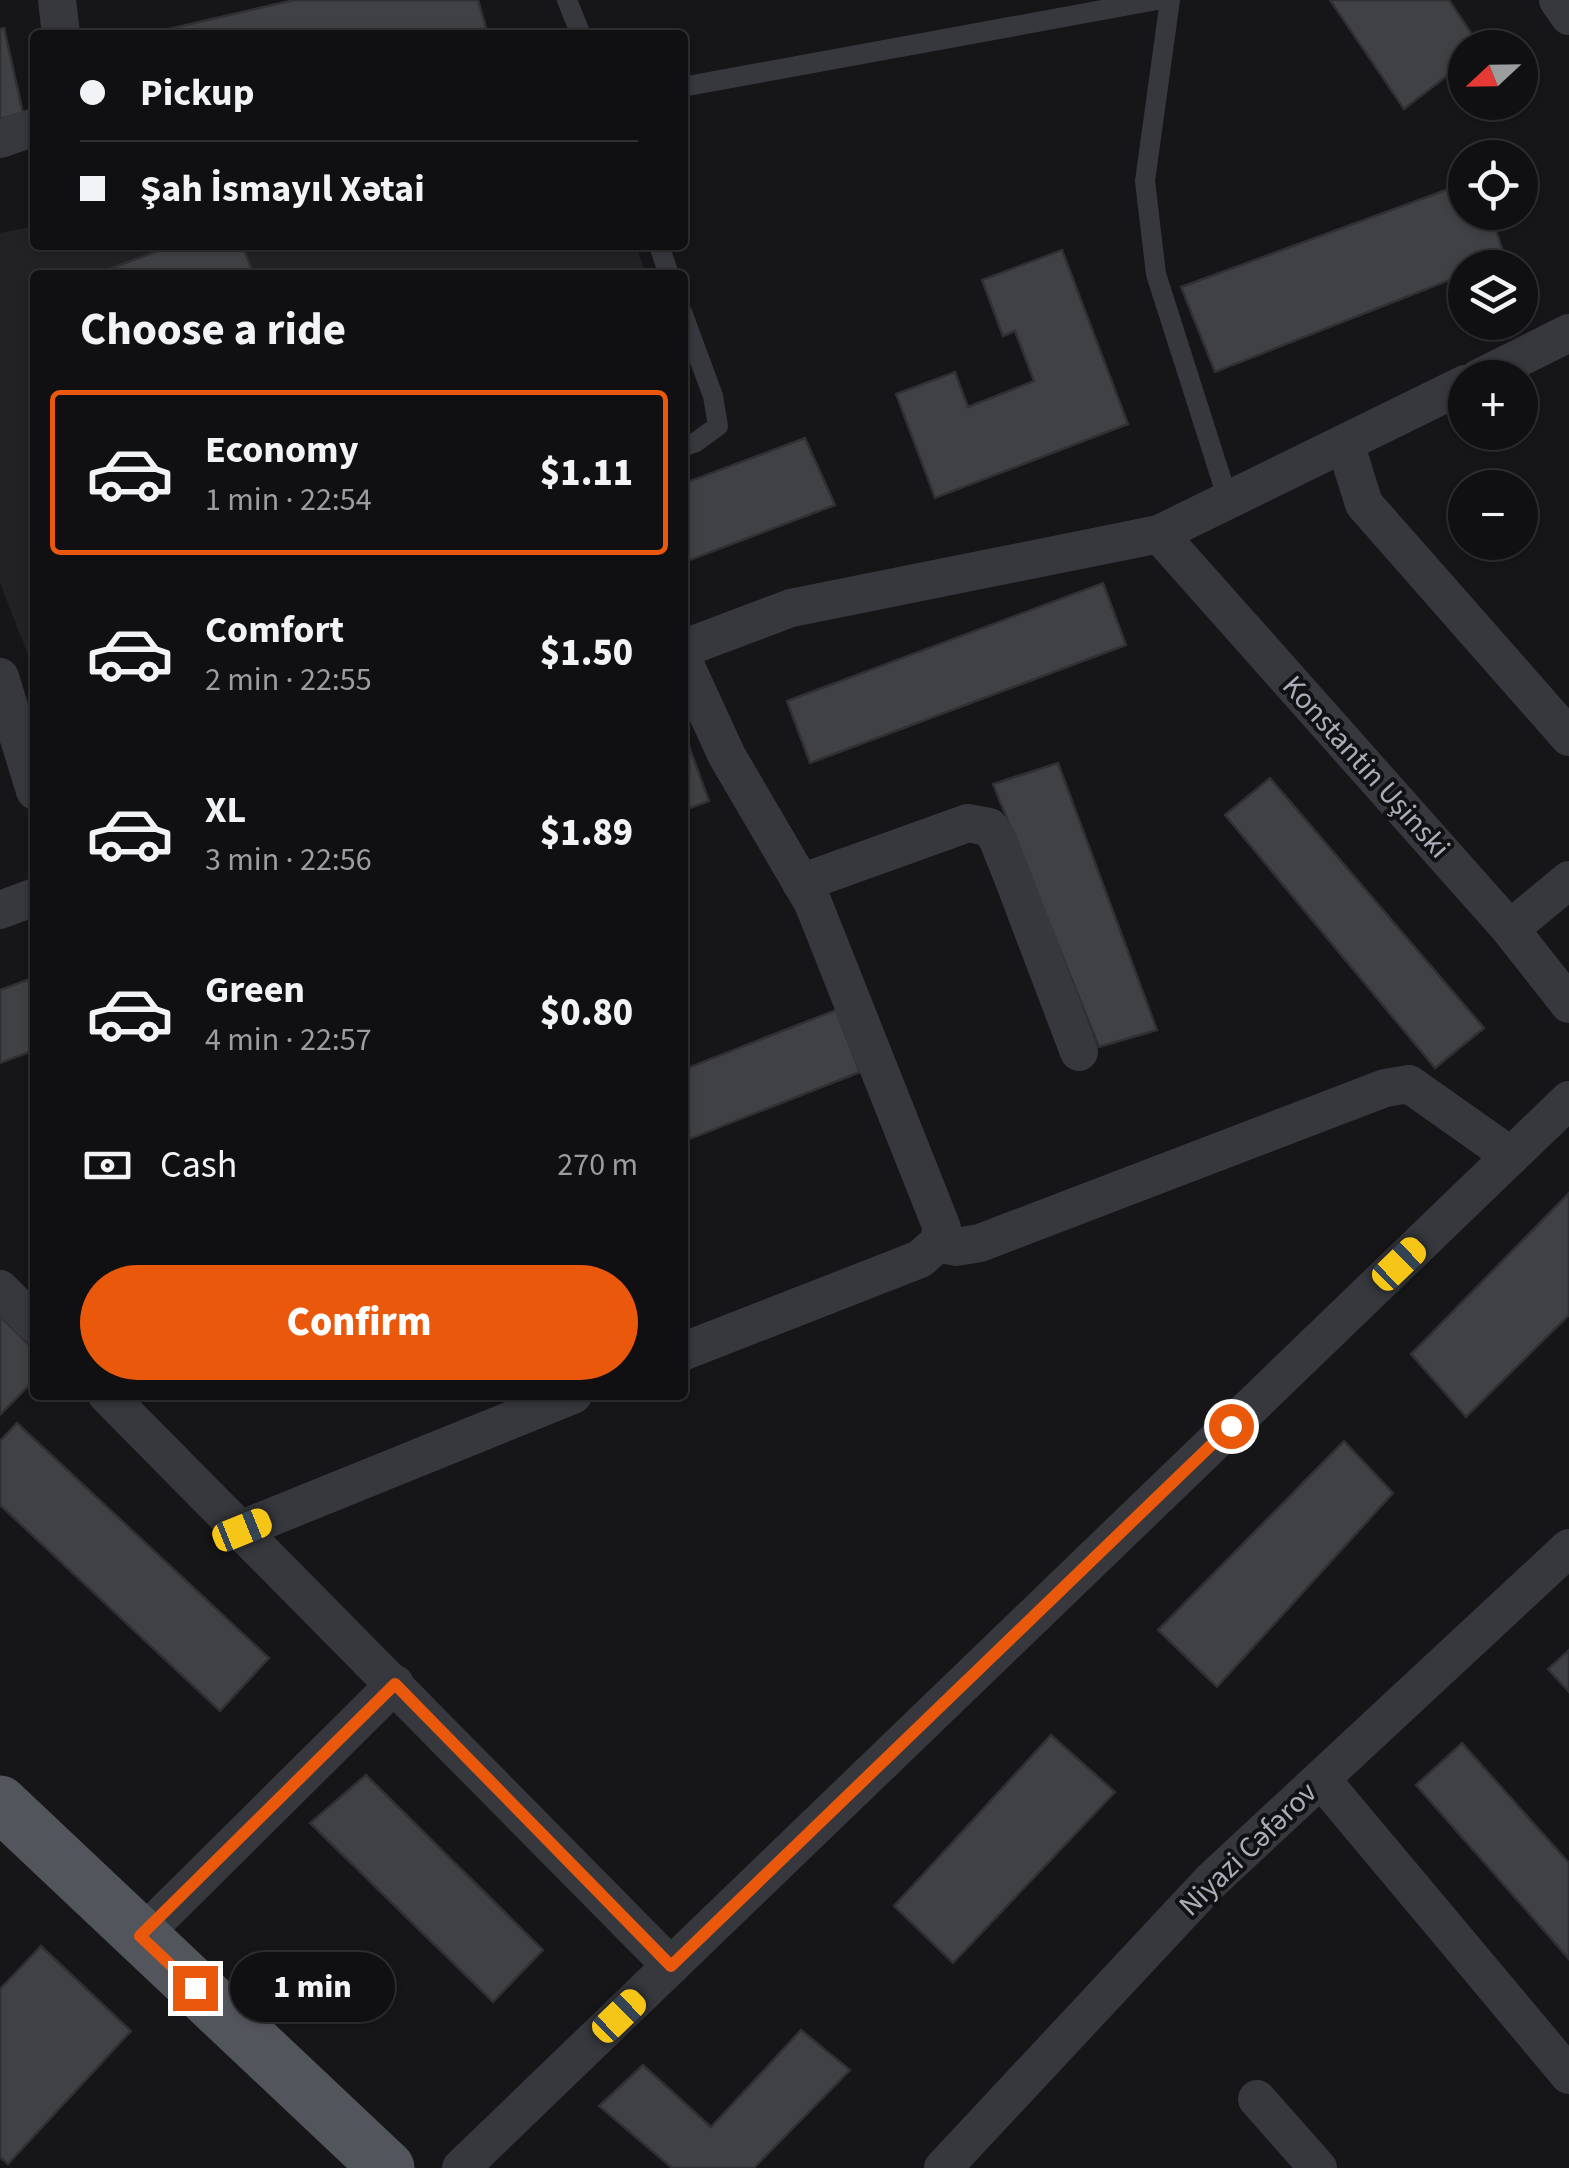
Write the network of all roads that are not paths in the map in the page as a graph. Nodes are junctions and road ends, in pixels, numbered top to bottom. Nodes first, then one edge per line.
1 (58, 0) edge
2 (567, 0) edge
3 (1157, 0) edge
4 (1170, 0) edge
5 (1558, 0) edge
6 (1569, 16) edge
7 (61, 30) edge
8 (579, 30) edge
9 (688, 86) edge
10 (30, 129) edge
11 (0, 139) edge
12 (688, 328) edge
13 (1569, 333) edge
14 (1515, 360) edge
15 (1448, 392) edge
16 (1344, 443) junction
17 (688, 445) edge
18 (1228, 500) junction
19 (1160, 534) junction
20 (688, 647) edge
21 (688, 671) edge
22 (0, 677) edge
23 (1569, 738) edge
24 (30, 775) edge
25 (1569, 880) edge
26 (801, 883) junction
27 (30, 899) edge
28 (0, 910) edge
29 (1510, 930) junction
30 (1569, 1004) edge
31 (1079, 1052) dead end
32 (1569, 1100) edge
33 (1510, 1156) junction
34 (938, 1243) junction
35 (0, 1289) edge
36 (30, 1319) edge
37 (688, 1350) edge
38 (112, 1400) edge
39 (561, 1400) edge
40 (242, 1530) junction
41 (1569, 1548) edge
42 (395, 1684) junction
43 (1321, 1778) junction
44 (0, 1803) edge
45 (140, 1936) junction
46 (671, 1966) junction
47 (1569, 2074) edge
48 (1256, 2099) dead end
49 (387, 2168) edge
50 (462, 2168) edge
51 (944, 2168) edge
52 (1318, 2168) edge

1 - 7 street
2 - 8 lane
3 - 9 lane
4 - 18 lane
5 - 6 street
10 - 11 street
12 - 17 lane
13 - 14 street
15 - 16 street
16 - 18 street
16 - 23 street
18 - 19 street
19 - 20 street
19 - 29 street, Konstantin Uşinski
21 - 26 street
22 - 24 street
25 - 29 street
26 - 31 street
26 - 34 street
27 - 28 street
29 - 30 street, Konstantin Uşinski
32 - 33 street
33 - 34 street
33 - 46 street
34 - 37 street
35 - 36 street
38 - 40 street
39 - 40 street
40 - 42 street
41 - 43 street, Niyazi Cəfərov
42 - 45 street
42 - 46 street
43 - 47 street
43 - 51 street, Niyazi Cəfərov
44 - 45 main road
45 - 49 main road
46 - 50 street
48 - 52 street

